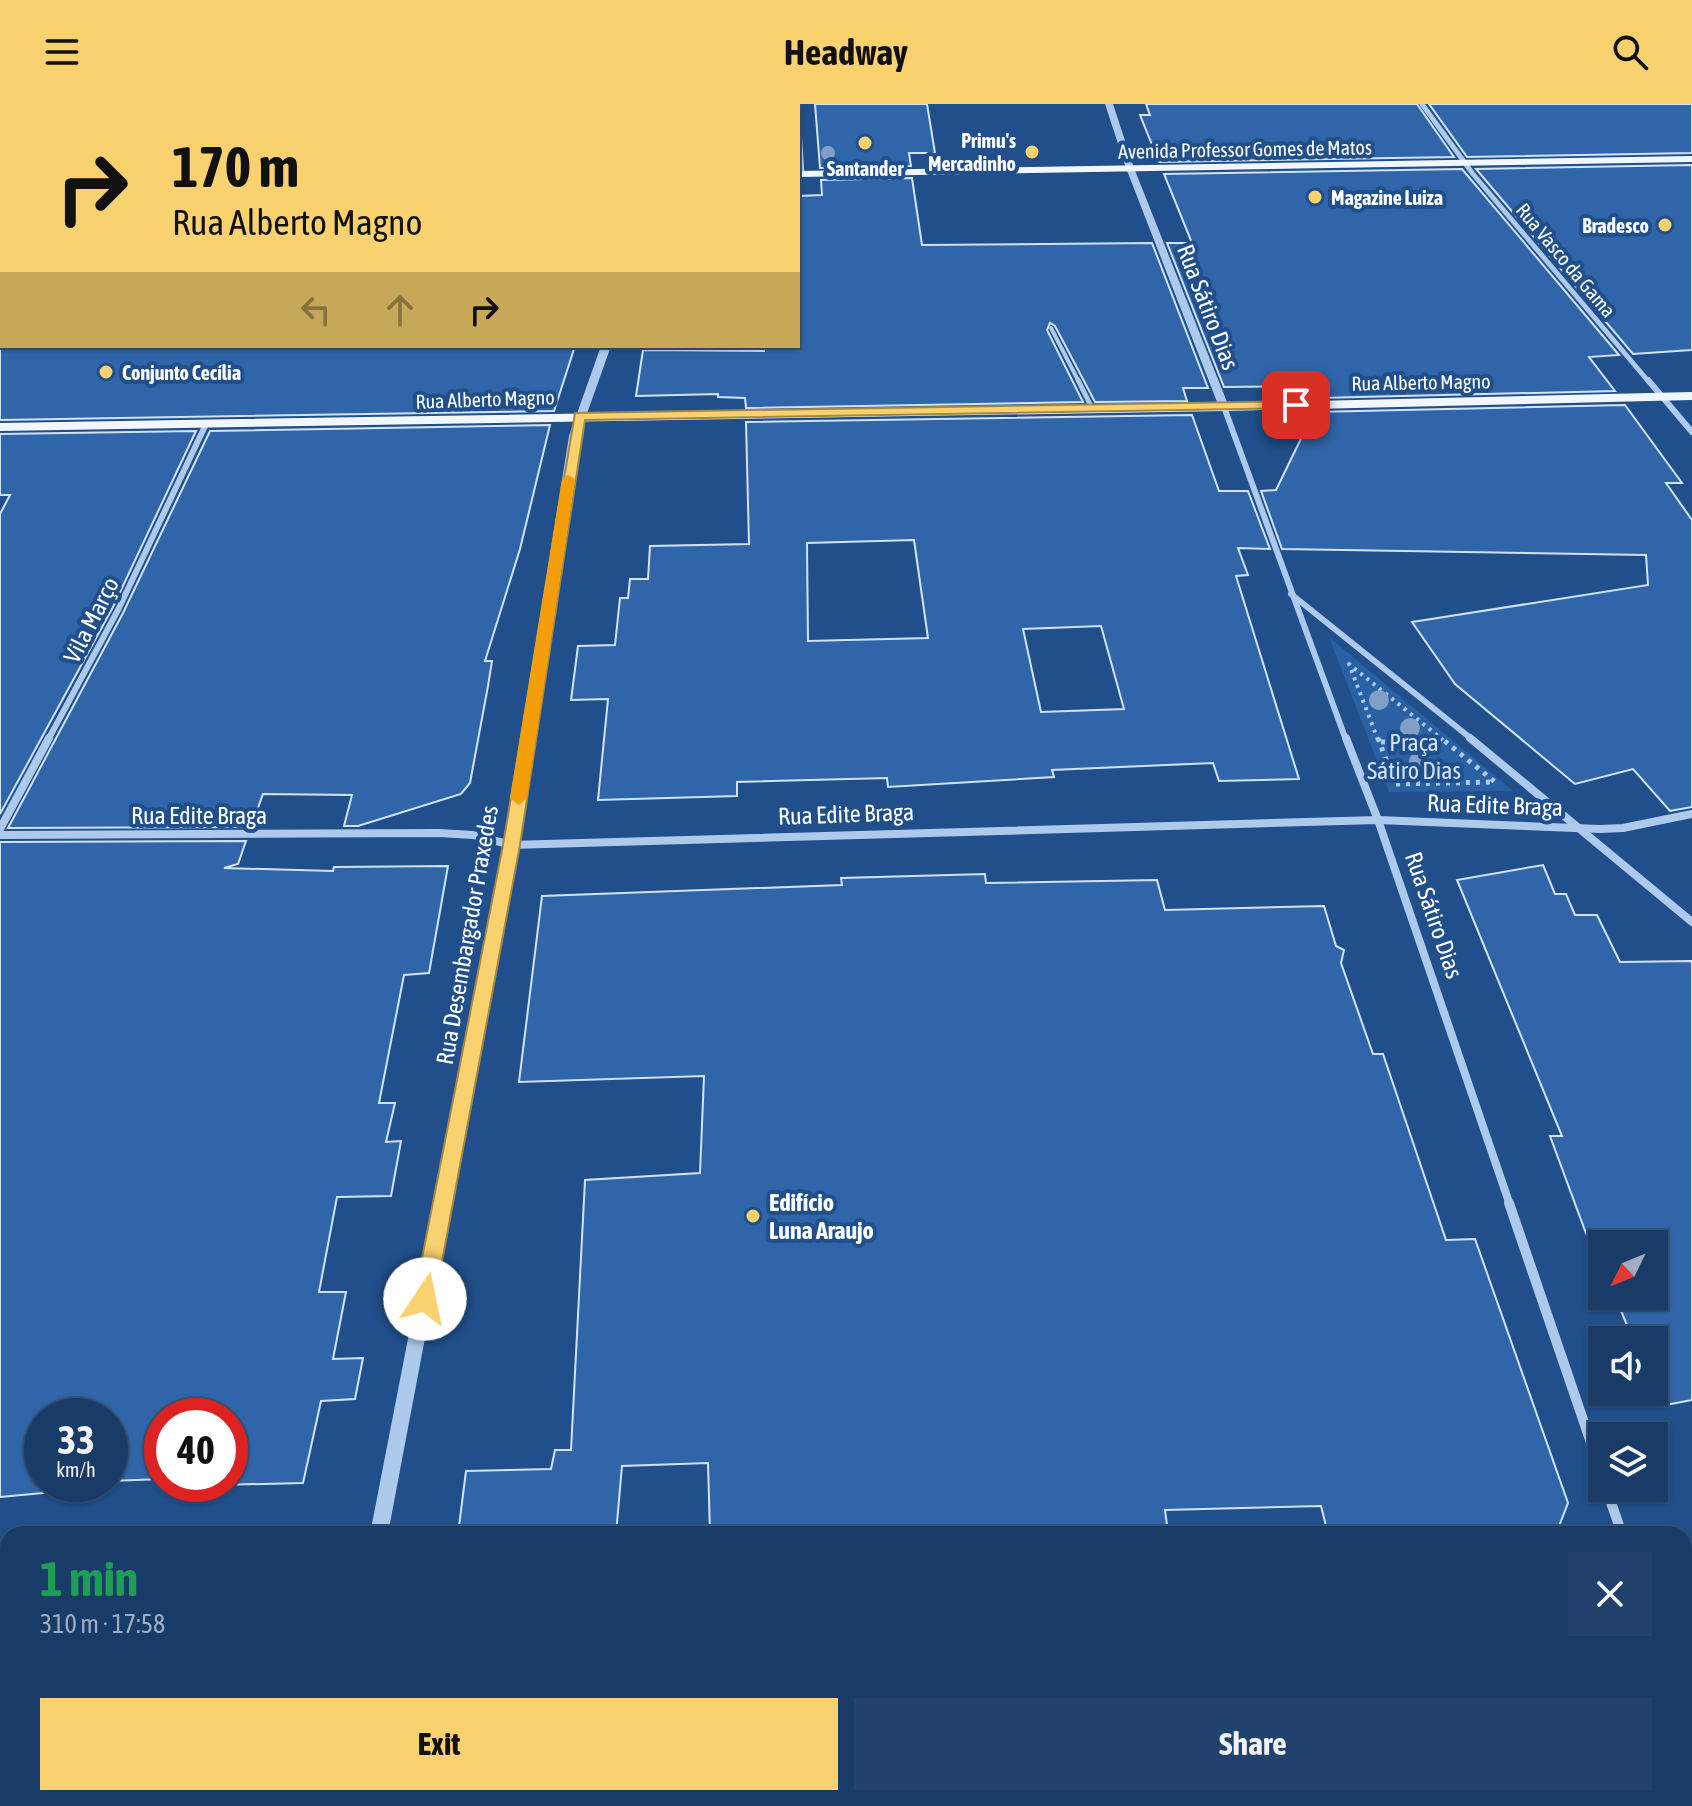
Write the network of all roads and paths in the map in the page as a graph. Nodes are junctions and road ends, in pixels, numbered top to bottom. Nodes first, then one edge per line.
1 (1109, 104) edge
2 (1422, 104) edge
3 (1692, 159) edge
4 (1465, 163) junction
5 (1130, 168) junction
6 (800, 174) edge
7 (1051, 328) dead end
8 (605, 348) edge
9 (1692, 396) edge
10 (1662, 397) junction
11 (1224, 407) junction
12 (1092, 408) junction
13 (579, 416) junction
14 (206, 424) junction
15 (0, 427) edge
16 (1692, 432) edge
17 (1291, 594) junction
18 (1444, 741) junction
19 (1379, 742) junction
20 (1692, 814) edge
21 (1378, 820) junction
22 (1583, 829) junction
23 (0, 832) edge
24 (511, 845) junction
25 (1692, 922) edge
26 (1588, 1434) edge
27 (1611, 1502) edge
28 (381, 1526) edge
29 (1619, 1526) edge

1 - 5 street, Rua Sátiro Dias
2 - 4 street, Rua Vasco da Gama
3 - 4 main road, Avenida Professor Gomes de Matos
4 - 5 main road, Avenida Professor Gomes de Matos
4 - 10 street, Rua Vasco da Gama
5 - 6 main road, Avenida Professor Gomes de Matos
5 - 11 street, Rua Sátiro Dias
7 - 12 lane
8 - 13 street, Rua Desembargador Praxedes
9 - 10 main road, Rua Alberto Magno
10 - 11 main road, Rua Alberto Magno
10 - 16 street, Rua Vasco da Gama
11 - 12 main road, Rua Alberto Magno
11 - 17 street, Rua Sátiro Dias
12 - 13 main road, Rua Alberto Magno
13 - 14 main road, Rua Alberto Magno
13 - 24 street, Rua Desembargador Praxedes
14 - 15 main road, Rua Alberto Magno
14 - 23 street, Vila Março
17 - 21 street, Rua Sátiro Dias
17 - 22 street
18 - 19 path
18 - 19 path
18 - 19 path
20 - 22 street, Rua Edite Braga
21 - 22 street, Rua Edite Braga
21 - 24 street, Rua Edite Braga
21 - 26 street, Rua Sátiro Dias
22 - 25 street
23 - 24 street, Rua Edite Braga
24 - 28 street, Rua Desembargador Praxedes
27 - 29 street

